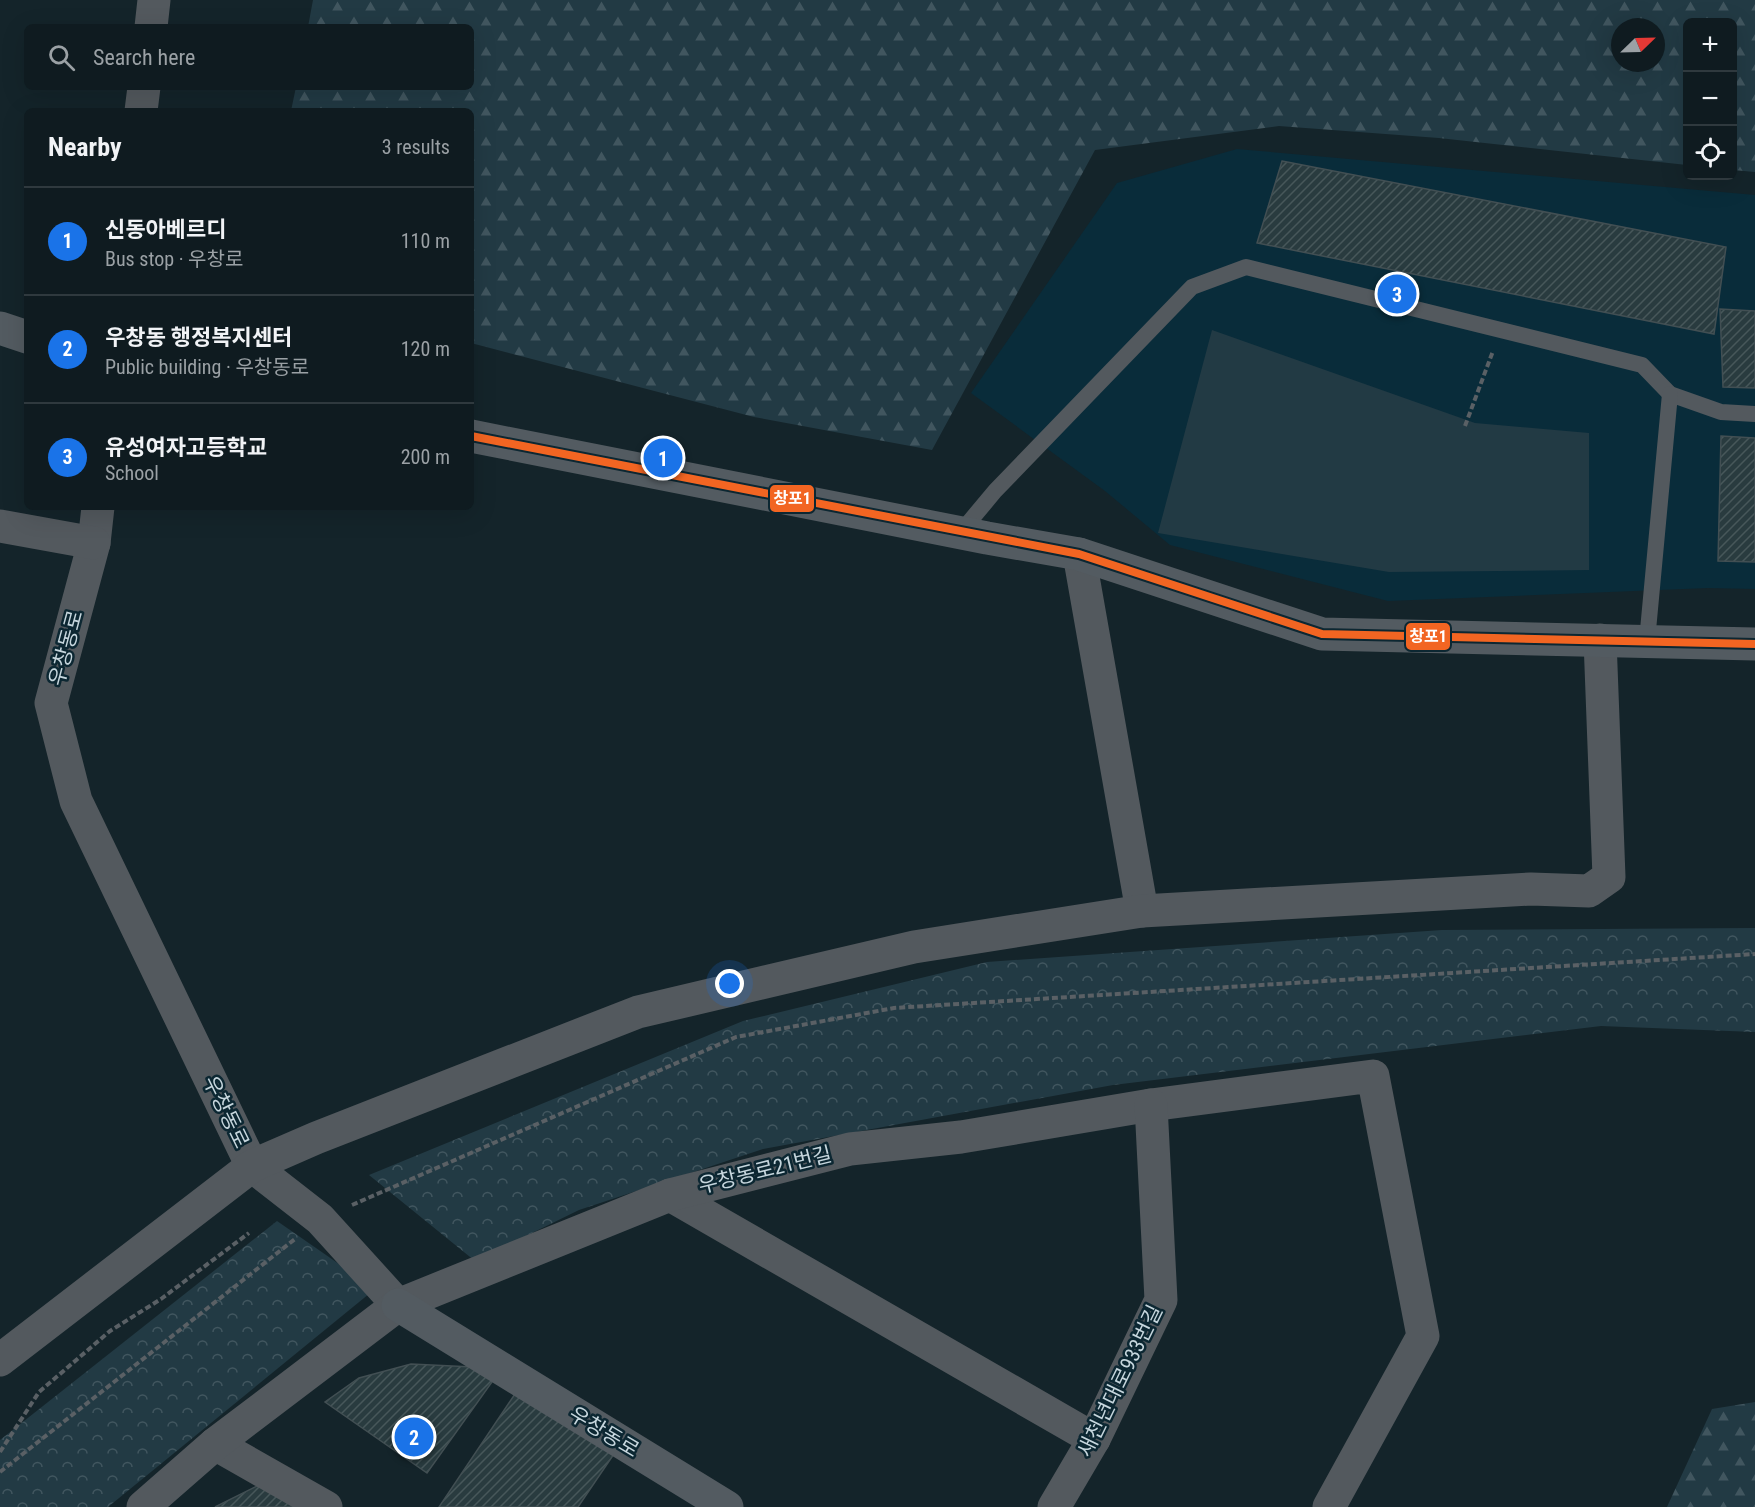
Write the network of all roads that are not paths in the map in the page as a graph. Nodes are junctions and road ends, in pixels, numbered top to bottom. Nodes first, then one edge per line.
1 (154, 0) edge
2 (151, 24) edge
3 (144, 90) edge
4 (141, 108) edge
5 (0, 328) edge
6 (24, 336) edge
7 (1670, 394) junction
8 (1755, 414) edge
9 (474, 437) edge
10 (98, 510) edge
11 (0, 526) edge
12 (960, 533) junction
13 (94, 543) junction
14 (1079, 554) junction
15 (1600, 640) junction
16 (1647, 641) junction
17 (1755, 644) edge
18 (1142, 911) junction
19 (1151, 1105) junction
20 (252, 1166) junction
21 (670, 1195) junction
22 (398, 1305) junction
23 (0, 1360) edge
24 (1094, 1438) junction
25 (215, 1444) junction
26 (143, 1507) edge
27 (326, 1507) edge
28 (728, 1507) edge
29 (1054, 1507) edge
30 (1329, 1507) edge

1 - 2 street
3 - 4 street
5 - 6 main road
7 - 8 lane
7 - 12 lane
7 - 16 lane
9 - 12 main road
10 - 13 street, 우창동로
11 - 13 street
12 - 14 main road
13 - 20 street, 우창동로
14 - 15 main road
14 - 18 street
15 - 16 main road
15 - 18 street
16 - 17 main road
18 - 20 street
19 - 21 street, 우창동로21번길
19 - 24 street, 새천년대로933번길
19 - 30 street, 우창동로21번길
20 - 22 street, 우창동로
20 - 23 street
21 - 22 street, 우창동로21번길
21 - 24 street
22 - 25 street, 우창동로21번길
22 - 28 main road, 우창동로
24 - 29 street, 새천년대로933번길
25 - 26 street, 우창동로21번길
25 - 27 street

